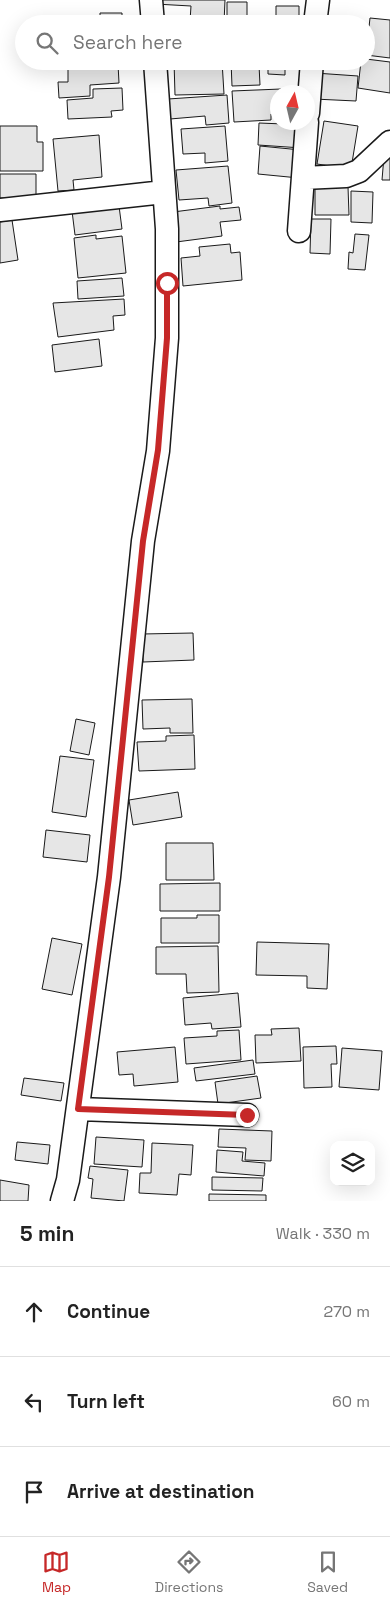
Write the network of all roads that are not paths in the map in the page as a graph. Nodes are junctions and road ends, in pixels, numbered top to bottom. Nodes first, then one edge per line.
1 (151, 0) edge
2 (318, 0) edge
3 (152, 15) edge
4 (316, 15) edge
5 (156, 70) edge
6 (311, 70) edge
7 (310, 85) edge
8 (306, 130) edge
9 (390, 142) edge
10 (303, 178) junction
11 (164, 192) junction
12 (0, 210) edge
13 (299, 231) dead end
14 (78, 1109) junction
15 (247, 1115) dead end
16 (62, 1201) edge

1 - 3 street
2 - 4 street
5 - 11 street
6 - 7 street
8 - 10 street
9 - 10 street
10 - 13 street
11 - 12 street
11 - 14 street
14 - 15 street
14 - 16 street

